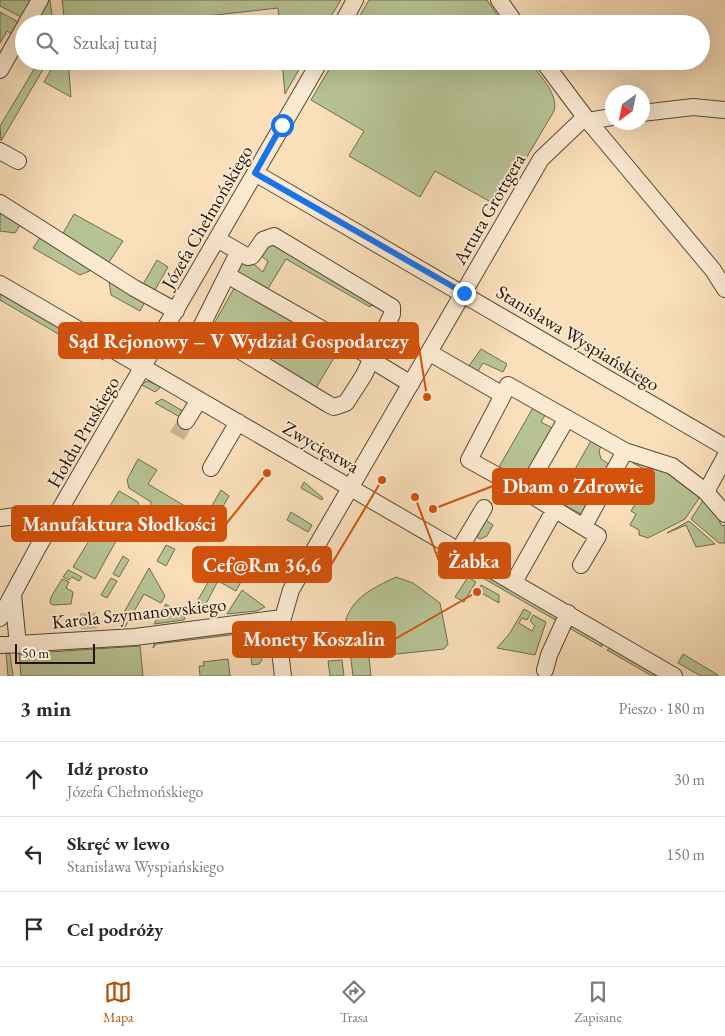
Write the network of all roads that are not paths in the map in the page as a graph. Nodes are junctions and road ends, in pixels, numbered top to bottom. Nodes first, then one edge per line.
1 (40, 0) edge
2 (356, 0) edge
3 (500, 0) edge
4 (31, 15) edge
5 (347, 15) edge
6 (510, 15) edge
7 (15, 44) edge
8 (0, 70) edge
9 (315, 70) edge
10 (550, 70) edge
11 (725, 110) edge
12 (650, 113) edge
13 (605, 118) edge
14 (586, 119) junction
15 (0, 151) edge
16 (18, 161) dead end
17 (255, 173) junction
18 (0, 203) edge
19 (217, 239) junction
20 (238, 252) junction
21 (227, 275) junction
22 (0, 284) edge
23 (725, 289) edge
24 (464, 293) junction
25 (176, 311) junction
26 (430, 352) junction
27 (371, 358) junction
28 (143, 367) junction
29 (412, 384) junction
30 (503, 395) junction
31 (199, 400) junction
32 (567, 418) junction
33 (186, 421) tunnel mouth
34 (238, 422) junction
35 (725, 447) edge
36 (625, 451) junction
37 (725, 457) edge
38 (210, 468) dead end
39 (351, 488) junction
40 (525, 491) junction
41 (706, 492) junction
42 (484, 508) dead end
43 (555, 509) junction
44 (725, 514) edge
45 (0, 518) edge
46 (584, 526) junction
47 (47, 533) junction
48 (459, 550) junction
49 (581, 565) dead end
50 (514, 582) junction
51 (13, 595) junction
52 (568, 613) junction
53 (0, 618) edge
54 (282, 618) junction
55 (18, 644) junction
56 (0, 646) edge
57 (545, 670) dead end
58 (283, 676) edge
59 (674, 676) edge

1 - 4 street
2 - 5 street
3 - 6 street
7 - 8 street
9 - 17 street, Józefa Chełmońskiego
10 - 14 street
11 - 12 street
13 - 14 street
14 - 23 street
14 - 24 street, Artura Grottgera
15 - 16 street
17 - 19 street, Józefa Chełmońskiego
17 - 24 street, Stanisława Wyspiańskiego
18 - 25 street
19 - 20 street
19 - 25 street, Józefa Chełmońskiego
20 - 21 street
20 - 27 street
21 - 27 street
21 - 27 street
22 - 28 street, Zwycięstwa
24 - 26 street, Artura Grottgera
24 - 35 street, Stanisława Wyspiańskiego
25 - 28 street, Józefa Chełmońskiego
26 - 29 street, Artura Grottgera
26 - 30 street
27 - 29 street
28 - 31 street, Zwycięstwa
28 - 47 street, Hołdu Pruskiego
29 - 39 street, Artura Grottgera
30 - 32 street
30 - 40 street
31 - 33 street
31 - 34 street, Zwycięstwa
32 - 36 street
32 - 40 street
34 - 38 street
34 - 39 street, Zwycięstwa
36 - 41 street
36 - 46 street
37 - 41 street
39 - 48 street, Zwycięstwa
39 - 54 street, Artura Grottgera
40 - 43 street
41 - 44 street
42 - 48 street
43 - 46 street
43 - 50 street
45 - 47 street
46 - 49 street
47 - 51 street, Hołdu Pruskiego
48 - 50 street, Zwycięstwa
50 - 52 street, Zwycięstwa
51 - 53 street, Hołdu Pruskiego
51 - 55 street
52 - 57 street
52 - 59 street, Zwycięstwa
54 - 55 street, Karola Szymanowskiego
54 - 58 street, Artura Grottgera
55 - 56 street, Karola Szymanowskiego

